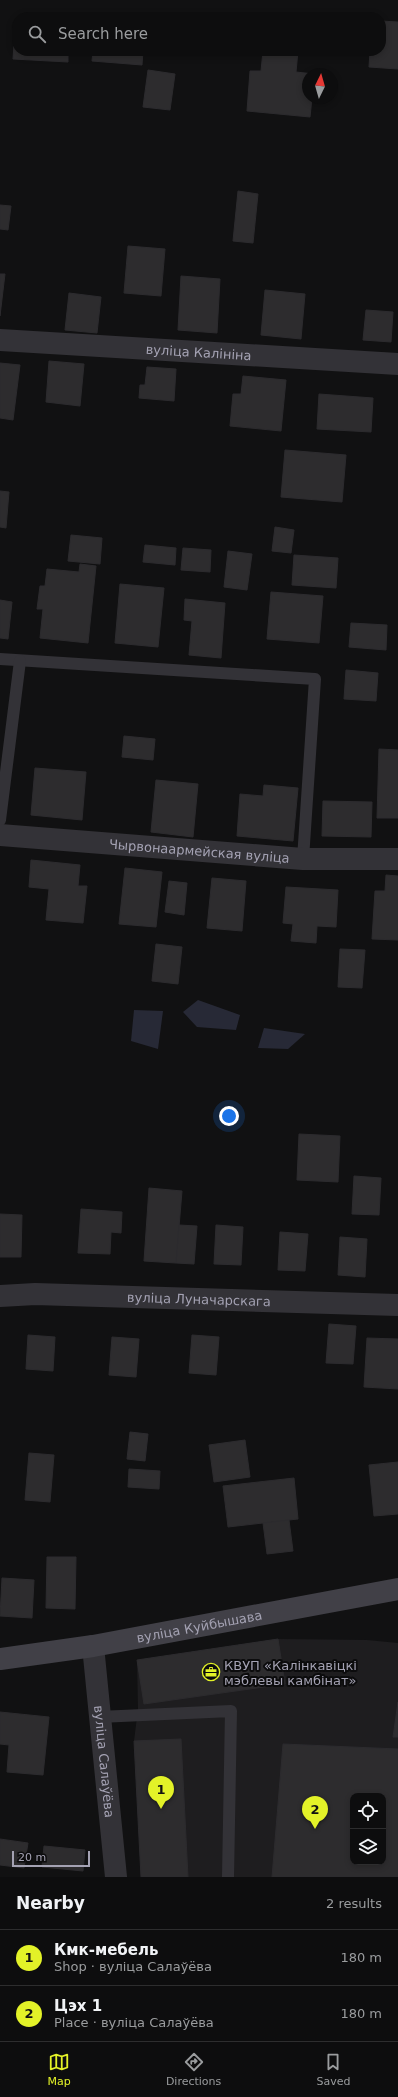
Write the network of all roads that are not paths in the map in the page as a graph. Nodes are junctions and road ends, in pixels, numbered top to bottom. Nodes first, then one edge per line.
1 (0, 340) edge
2 (398, 364) edge
3 (0, 659) edge
4 (20, 661) junction
5 (0, 820) edge
6 (0, 835) edge
7 (303, 859) junction
8 (398, 859) edge
9 (0, 1296) edge
10 (398, 1305) edge
11 (398, 1589) edge
12 (93, 1646) junction
13 (0, 1659) edge
14 (99, 1717) junction
15 (116, 1877) edge
16 (228, 1877) edge

1 - 2 street, вуліца Калініна
3 - 4 lane
4 - 5 lane
4 - 7 lane
6 - 7 street, Чырвонаармейская вуліца
7 - 8 street, Чырвонаармейская вуліца
9 - 10 street, вуліца Луначарскага
11 - 12 main road, вуліца Куйбышава
12 - 13 main road, вуліца Куйбышава
12 - 14 street, вуліца Салаўёва
14 - 15 street, вуліца Салаўёва
14 - 16 lane

